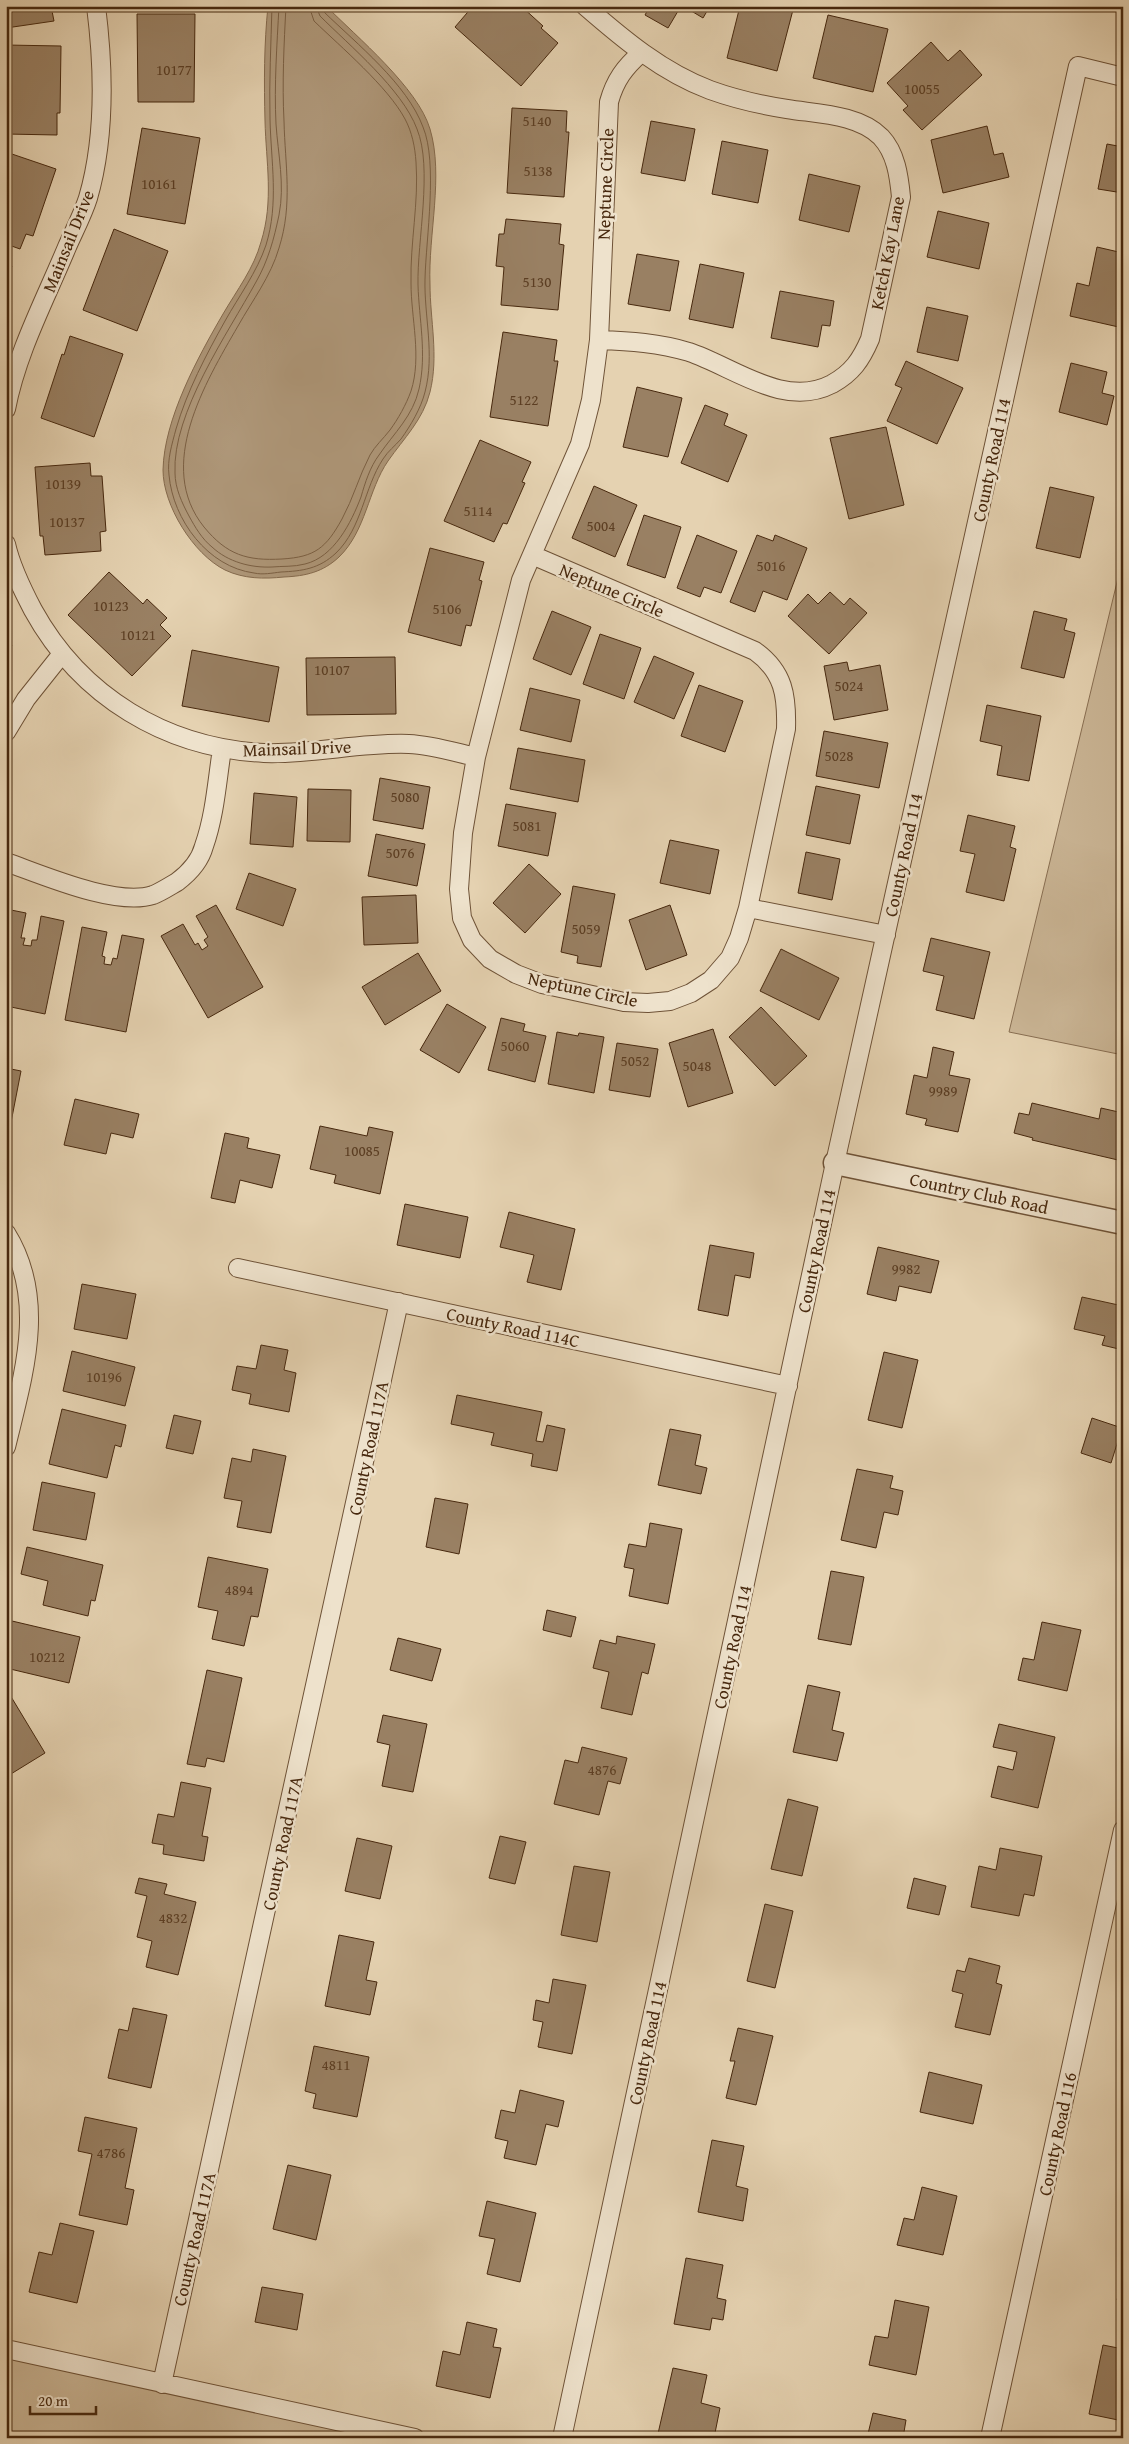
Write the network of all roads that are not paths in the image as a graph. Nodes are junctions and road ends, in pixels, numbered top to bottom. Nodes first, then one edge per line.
1 (96, 6) edge
2 (585, 6) edge
3 (641, 52) junction
4 (1123, 77) edge
5 (599, 340) junction
6 (6, 409) edge
7 (6, 544) edge
8 (532, 555) junction
9 (61, 654) junction
10 (6, 732) edge
11 (222, 749) junction
12 (476, 757) junction
13 (6, 862) edge
14 (748, 908) junction
15 (886, 935) junction
16 (835, 1163) junction
17 (1123, 1224) edge
18 (6, 1233) edge
19 (238, 1268) dead end
20 (399, 1302) junction
21 (788, 1386) junction
22 (6, 1447) edge
23 (1123, 1830) edge
24 (6, 2349) edge
25 (162, 2384) junction
26 (414, 2438) edge
27 (562, 2438) edge
28 (990, 2438) edge

1 - 6 street, Mainsail Drive
2 - 3 street, Ketch Kay Lane
3 - 5 street, Neptune Circle
3 - 5 street, Ketch Kay Lane
4 - 15 street, County Road 114
5 - 8 street, Neptune Circle
7 - 9 street, Mainsail Drive
8 - 12 street, Neptune Circle
8 - 14 street, Neptune Circle
9 - 10 street
9 - 11 street, Mainsail Drive
11 - 12 street, Mainsail Drive
11 - 13 street
12 - 14 street, Neptune Circle
14 - 15 street
15 - 16 street, County Road 114
16 - 17 street, Country Club Road
16 - 21 street, County Road 114
18 - 22 street
19 - 20 street, County Road 114C
20 - 21 street, County Road 114C
20 - 25 street, County Road 117A
21 - 27 street, County Road 114
23 - 28 street, County Road 116
24 - 25 street
25 - 26 street

